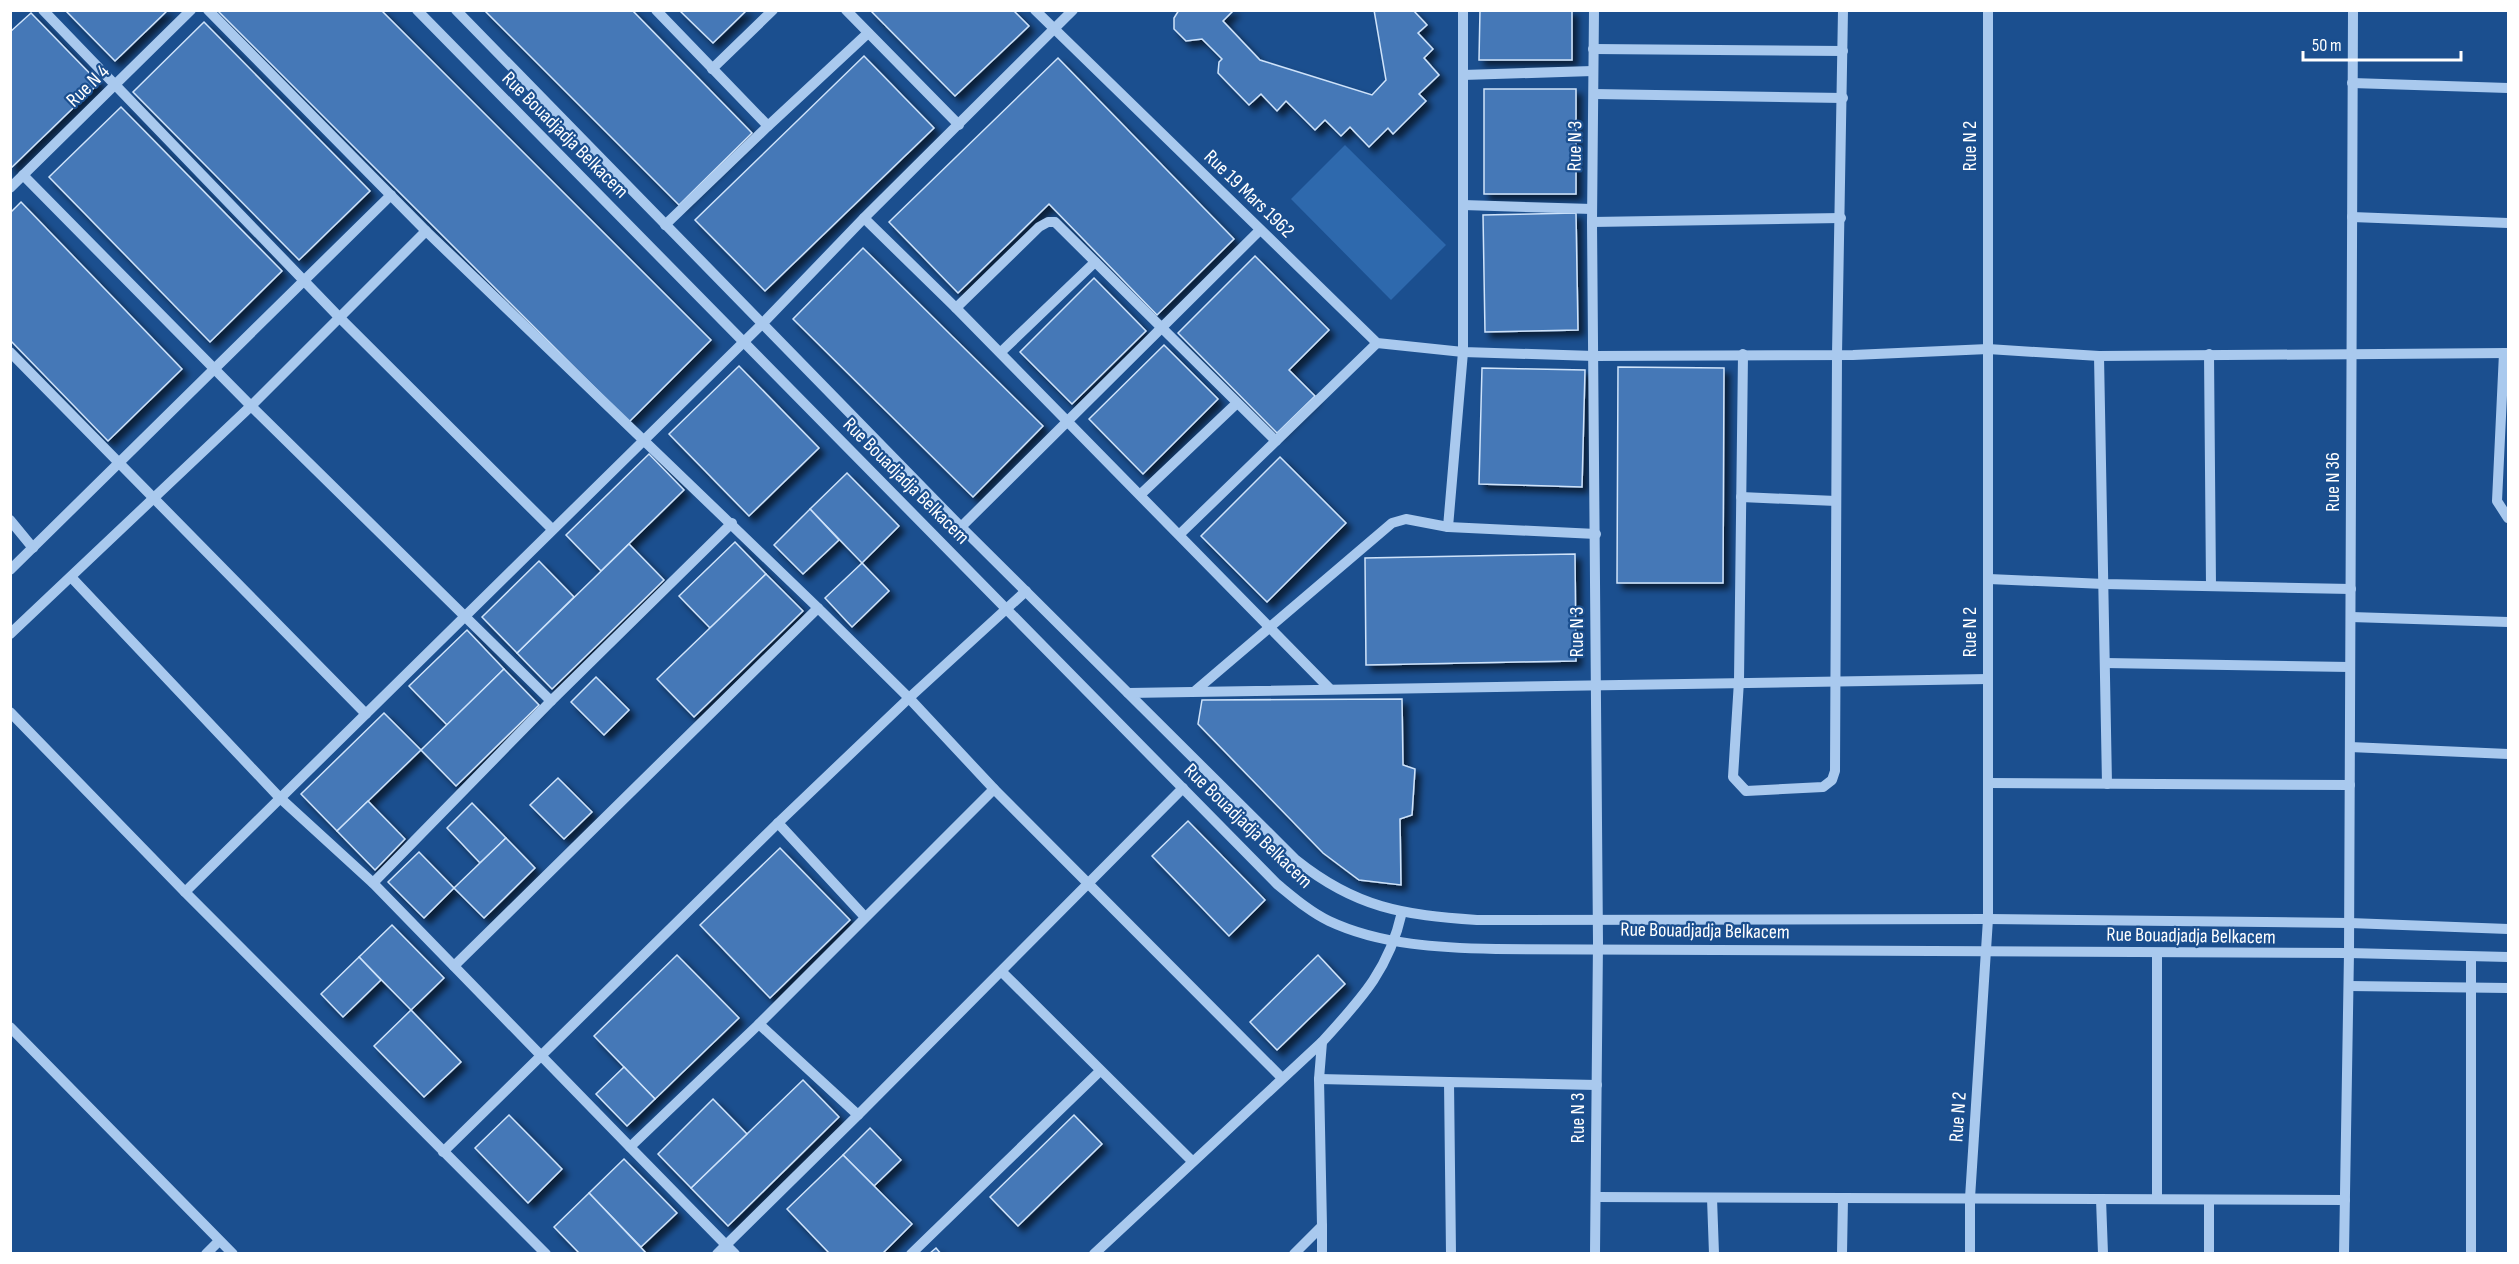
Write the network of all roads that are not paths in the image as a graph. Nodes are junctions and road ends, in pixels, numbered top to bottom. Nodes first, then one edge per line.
1 (43, 10) edge
2 (191, 10) edge
3 (208, 10) edge
4 (417, 10) edge
5 (456, 10) edge
6 (656, 10) edge
7 (773, 10) edge
8 (846, 10) edge
9 (1035, 10) edge
10 (1073, 10) edge
11 (1463, 10) edge
12 (1594, 10) edge
13 (1843, 10) edge
14 (1988, 10) edge
15 (2353, 10) edge
16 (1054, 29) junction
17 (868, 33) junction
18 (1593, 49) junction
19 (1843, 51) junction
20 (712, 69) junction
21 (1593, 71) junction
22 (1463, 75) junction
23 (2352, 83) junction
24 (116, 84) junction
25 (2508, 88) edge
26 (1594, 94) junction
27 (1843, 98) junction
28 (959, 124) junction
29 (768, 126) junction
30 (23, 175) junction
31 (10, 188) edge
32 (391, 195) junction
33 (1463, 205) junction
34 (1592, 209) junction
35 (2352, 217) junction
36 (864, 218) junction
37 (1841, 218) junction
38 (1592, 222) junction
39 (2508, 223) edge
40 (665, 225) junction
41 (1260, 230) junction
42 (426, 231) junction
43 (1095, 262) junction
44 (303, 280) junction
45 (956, 308) junction
46 (338, 316) junction
47 (764, 323) junction
48 (1162, 329) junction
49 (744, 341) junction
50 (1377, 343) junction
51 (1989, 349) junction
52 (10, 352) edge
53 (1001, 352) junction
54 (1463, 352) junction
55 (2352, 353) junction
56 (2506, 353) edge
57 (1743, 354) junction
58 (2210, 354) junction
59 (1837, 355) junction
60 (1594, 356) junction
61 (2099, 356) junction
62 (214, 369) junction
63 (1237, 403) junction
64 (250, 406) junction
65 (1069, 421) junction
66 (643, 440) junction
67 (1276, 441) junction
68 (119, 463) junction
69 (1141, 494) junction
70 (1741, 497) junction
71 (153, 498) junction
72 (1836, 501) junction
73 (2508, 518) edge
74 (10, 520) edge
75 (732, 523) junction
76 (961, 527) junction
77 (1448, 527) junction
78 (552, 529) junction
79 (1180, 534) junction
80 (1596, 534) junction
81 (33, 548) junction
82 (10, 570) edge
83 (71, 578) junction
84 (1989, 579) junction
85 (2104, 584) junction
86 (2211, 586) junction
87 (2351, 589) junction
88 (1026, 591) junction
89 (818, 608) junction
90 (1008, 610) junction
91 (463, 616) junction
92 (2351, 617) junction
93 (2508, 622) edge
94 (1271, 626) junction
95 (10, 634) edge
96 (2105, 663) junction
97 (2350, 668) junction
98 (1988, 679) junction
99 (1739, 681) junction
100 (1836, 681) junction
101 (1595, 684) junction
102 (1329, 688) junction
103 (1195, 691) junction
104 (1128, 693) junction
105 (909, 698) junction
106 (551, 701) junction
107 (10, 711) edge
108 (366, 714) junction
109 (2350, 747) junction
110 (2508, 754) edge
111 (1988, 783) junction
112 (2107, 784) junction
113 (2350, 785) junction
114 (1183, 788) junction
115 (994, 789) junction
116 (279, 796) junction
117 (778, 824) junction
118 (373, 883) junction
119 (1088, 884) junction
120 (185, 892) junction
121 (1402, 912) junction
122 (864, 916) junction
123 (1988, 919) junction
124 (1597, 921) junction
125 (2350, 923) junction
126 (2508, 929) edge
127 (1395, 940) junction
128 (1598, 948) junction
129 (1988, 952) junction
130 (2157, 953) junction
131 (2349, 953) junction
132 (2471, 957) junction
133 (2508, 957) edge
134 (454, 966) junction
135 (1002, 972) junction
136 (2349, 986) junction
137 (2471, 988) junction
138 (2508, 988) edge
139 (759, 1024) junction
140 (10, 1028) edge
141 (1322, 1042) junction
142 (541, 1055) junction
143 (1100, 1071) junction
144 (1282, 1078) junction
145 (1319, 1080) junction
146 (1449, 1082) junction
147 (1596, 1085) junction
148 (858, 1115) junction
149 (630, 1147) junction
150 (443, 1152) junction
151 (1192, 1161) junction
152 (1596, 1197) junction
153 (1713, 1198) junction
154 (1842, 1198) junction
155 (1970, 1198) junction
156 (2101, 1199) junction
157 (2157, 1199) junction
158 (2209, 1200) junction
159 (2345, 1200) junction
160 (1322, 1226) junction
161 (219, 1240) junction
162 (726, 1245) junction
163 (206, 1254) edge
164 (233, 1254) edge
165 (546, 1254) edge
166 (717, 1254) edge
167 (735, 1254) edge
168 (911, 1254) edge
169 (1094, 1254) edge
170 (1294, 1254) edge
171 (1322, 1254) edge
172 (1451, 1254) edge
173 (1595, 1254) edge
174 (1714, 1254) edge
175 (1842, 1254) edge
176 (1970, 1254) edge
177 (2103, 1254) edge
178 (2209, 1254) edge
179 (2344, 1254) edge
180 (2470, 1254) edge

1 - 24 street
2 - 24 street, Rue N 4
3 - 32 street
4 - 49 street, Rue Bouadjadja Belkacem
5 - 40 street, Rue Bouadjadja Belkacem
6 - 20 street
7 - 20 street
8 - 17 street
9 - 16 street, Rue 19 Mars 1962
10 - 16 street
11 - 22 street
12 - 18 street, Rue N 3
13 - 19 street
14 - 51 street, Rue N 2
15 - 23 street, Rue N 36
16 - 28 street
16 - 41 street, Rue 19 Mars 1962
17 - 28 street
17 - 29 street
18 - 19 street
18 - 21 street, Rue N 3
19 - 27 street
20 - 29 street
21 - 22 street
21 - 26 street, Rue N 3
22 - 33 street
23 - 25 street
23 - 35 street, Rue N 36
24 - 30 street, Rue N 4
24 - 44 street
26 - 27 street
26 - 34 street, Rue N 3
27 - 37 street
28 - 36 street
29 - 40 street
30 - 31 street, Rue N 4
30 - 62 street
32 - 42 street
32 - 44 street
33 - 34 street
33 - 54 street
34 - 38 street, Rue N 3
35 - 39 street
35 - 55 street, Rue N 36
36 - 45 street
36 - 47 street
37 - 38 street
37 - 59 street
38 - 60 street, Rue N 3
40 - 47 street, Rue Bouadjadja Belkacem
41 - 48 street
41 - 50 street, Rue 19 Mars 1962
42 - 46 street
42 - 66 street
43 - 45 street
43 - 48 street
43 - 53 street
44 - 46 street
44 - 62 street
45 - 53 street
46 - 64 street
46 - 78 street
47 - 49 street
47 - 76 street, Rue Bouadjadja Belkacem
48 - 63 street
48 - 65 street
49 - 66 street
49 - 90 street, Rue Bouadjadja Belkacem
50 - 54 street
50 - 67 street
51 - 59 street
51 - 61 street
51 - 84 street, Rue N 2
52 - 68 street
53 - 65 street
54 - 60 street
54 - 77 street
55 - 56 street
55 - 58 street
55 - 87 street, Rue N 36
56 - 73 street
57 - 59 street
57 - 60 street
57 - 70 street
58 - 61 street
58 - 86 street
59 - 72 street
60 - 80 street, Rue N 3
61 - 85 street
62 - 64 street
62 - 68 street
63 - 67 street
63 - 69 street
64 - 71 street
64 - 91 street
65 - 69 street
65 - 76 street
66 - 75 street
66 - 78 street
67 - 79 street
68 - 71 street
68 - 81 street
69 - 79 street
70 - 72 street
70 - 99 street
71 - 83 street
71 - 108 street
72 - 100 street
74 - 81 street
75 - 89 street
75 - 106 street
76 - 88 street, Rue Bouadjadja Belkacem
77 - 80 street
77 - 94 street
78 - 91 street
79 - 94 street
80 - 101 street, Rue N 3
81 - 82 street
83 - 95 street
83 - 116 street
84 - 85 street
84 - 98 street, Rue N 2
85 - 86 street
85 - 96 street
86 - 87 street
87 - 92 street, Rue N 36
88 - 90 street
88 - 104 street, Rue Bouadjadja Belkacem
89 - 105 street
89 - 134 street
90 - 105 street
90 - 114 street, Rue Bouadjadja Belkacem
91 - 106 street
91 - 108 street
92 - 93 street
92 - 97 street, Rue N 36
94 - 102 street
94 - 103 street
96 - 97 street
96 - 112 street
97 - 109 street, Rue N 36
98 - 100 street
98 - 111 street, Rue N 2
99 - 100 street
99 - 100 street
99 - 101 street
101 - 102 street
101 - 124 street, Rue N 3
102 - 103 street
103 - 104 street
104 - 121 street, Rue Bouadjadja Belkacem
105 - 115 street
105 - 117 street
106 - 118 street
107 - 120 street
108 - 116 street
109 - 110 street
109 - 113 street, Rue N 36
111 - 112 street
111 - 123 street, Rue N 2
112 - 113 street
113 - 125 street, Rue N 36
114 - 119 street
114 - 127 street, Rue Bouadjadja Belkacem
115 - 119 street
115 - 122 street
116 - 118 street
116 - 120 street
117 - 122 street
117 - 142 street
118 - 134 street
119 - 135 street
119 - 144 street
120 - 150 street
121 - 124 street, Rue Bouadjadja Belkacem
121 - 127 street
122 - 139 street
123 - 124 street, Rue Bouadjadja Belkacem
123 - 125 street, Rue Bouadjadja Belkacem
123 - 129 street, Rue N 2
124 - 128 street, Rue N 3
125 - 126 street, Rue Bouadjadja Belkacem
125 - 131 street, Rue N 36
127 - 128 street, Rue Bouadjadja Belkacem
127 - 141 street
128 - 129 street, Rue Bouadjadja Belkacem
128 - 147 street, Rue N 3
129 - 130 street, Rue Bouadjadja Belkacem
129 - 155 street, Rue N 2
130 - 131 street, Rue Bouadjadja Belkacem
130 - 157 street
131 - 132 street, Rue Bouadjadja Belkacem
131 - 136 street, Rue N 36
132 - 133 street, Rue Bouadjadja Belkacem
132 - 137 street
134 - 142 street
135 - 143 street
135 - 148 street
136 - 137 street
136 - 159 street, Rue N 36
137 - 138 street
137 - 180 street
139 - 148 street
139 - 149 street
140 - 161 street
141 - 144 street
141 - 145 street
142 - 149 street
142 - 150 street
143 - 151 street
143 - 168 street
144 - 151 street
145 - 146 street
145 - 160 street
146 - 147 street
146 - 172 street
147 - 152 street, Rue N 3
148 - 162 street
149 - 162 street
150 - 165 street
151 - 169 street
152 - 153 street
152 - 173 street, Rue N 3
153 - 154 street
153 - 174 street
154 - 155 street
154 - 175 street
155 - 156 street
155 - 176 street, Rue N 2
156 - 157 street
156 - 177 street
157 - 158 street
158 - 159 street
158 - 178 street
159 - 179 street, Rue N 36
160 - 170 street
160 - 171 street
161 - 163 street
161 - 164 street
162 - 166 street
162 - 167 street

